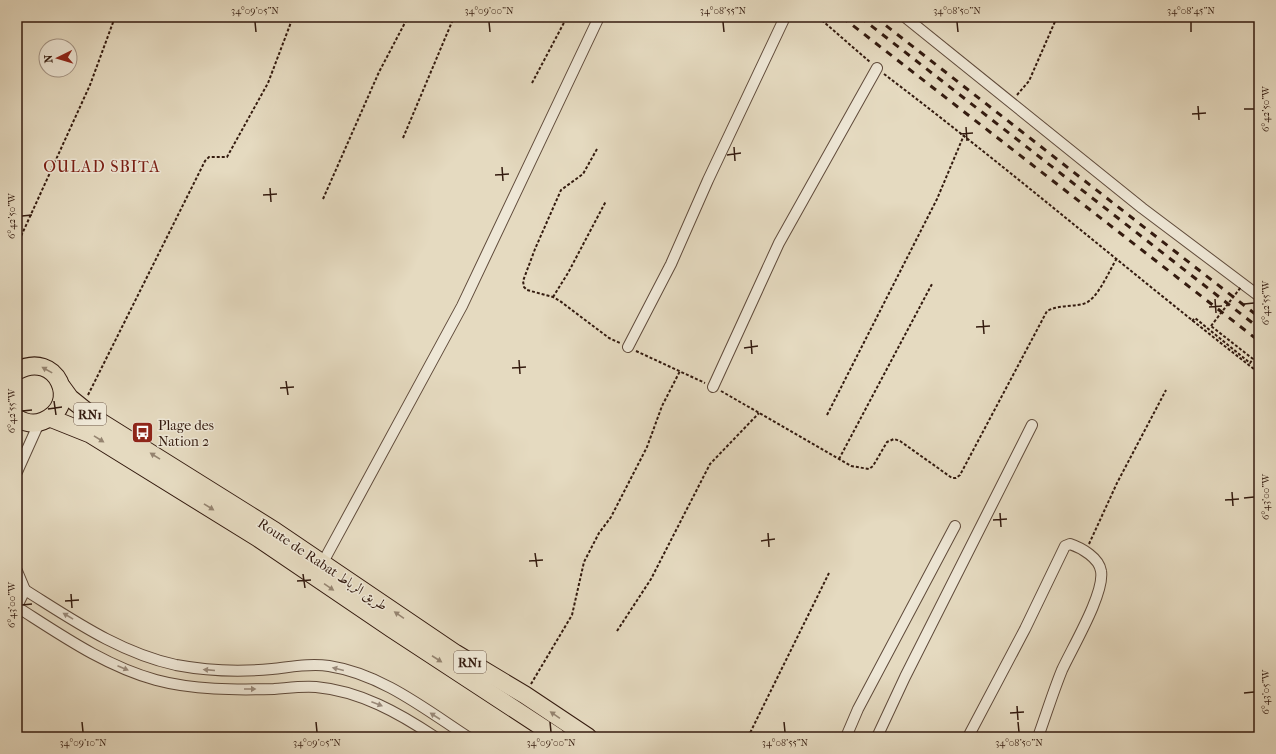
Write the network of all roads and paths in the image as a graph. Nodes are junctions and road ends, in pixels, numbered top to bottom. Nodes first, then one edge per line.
1 (115, 17) edge
2 (293, 17) edge
3 (408, 17) edge
4 (454, 17) edge
5 (567, 17) edge
6 (599, 17) edge
7 (784, 17) edge
8 (818, 17) edge
9 (905, 17) edge
10 (1057, 17) edge
11 (877, 68) junction
12 (532, 83) dead end
13 (1011, 102) junction
14 (964, 135) junction
15 (403, 138) dead end
16 (597, 149) dead end
17 (323, 199) dead end
18 (606, 201) dead end
19 (17, 245) edge
20 (1117, 258) junction
21 (932, 284) dead end
22 (1241, 286) dead end
23 (1259, 296) edge
24 (553, 297) junction
25 (1192, 321) junction
26 (628, 347) junction
27 (19, 368) edge
28 (680, 371) junction
29 (1259, 373) edge
30 (62, 387) junction
31 (713, 387) junction
32 (1166, 390) dead end
33 (87, 398) dead end
34 (759, 413) junction
35 (827, 415) dead end
36 (17, 418) edge
37 (44, 421) junction
38 (1032, 424) dead end
39 (839, 460) junction
40 (17, 472) edge
41 (955, 526) dead end
42 (1086, 552) junction
43 (322, 564) junction
44 (17, 571) edge
45 (829, 573) dead end
46 (25, 590) junction
47 (17, 606) edge
48 (617, 631) dead end
49 (525, 695) junction
50 (435, 737) edge
51 (468, 737) edge
52 (557, 737) edge
53 (588, 737) edge
54 (748, 737) edge
55 (846, 737) edge
56 (877, 737) edge
57 (968, 737) edge
58 (1038, 737) edge

1 - 19 path
2 - 33 path
3 - 17 path
4 - 15 path
5 - 12 path
6 - 43 street
7 - 26 street
8 - 11 path
9 - 13 street
10 - 13 path
11 - 14 path
11 - 31 street
13 - 23 street
14 - 20 path
14 - 35 path
16 - 24 path
18 - 24 path
20 - 25 path
20 - 39 path
21 - 39 path
22 - 25 path, bridge
24 - 26 path
25 - 29 path
26 - 28 path
30 -> 27 highway, RN1
28 - 31 path
28 - 49 path
30 - 37 highway, RN1
43 -> 30 highway, Route de Rabat طريق الرباط / RN1
31 - 34 path
32 - 42 path
34 - 39 path
34 - 48 path
36 - 37 highway, RN1
37 - 40 street
37 -> 52 highway, Route de Rabat طريق الرباط / RN1
38 - 56 street
41 - 55 street
42 - 57 street
42 - 58 street
49 -> 43 highway, Route de Rabat طريق الرباط / RN1
44 - 46 street
45 - 54 path
46 - 47 street
51 -> 46 street
47 -> 50 street
53 -> 49 highway, Route de Rabat طريق الرباط / RN1

